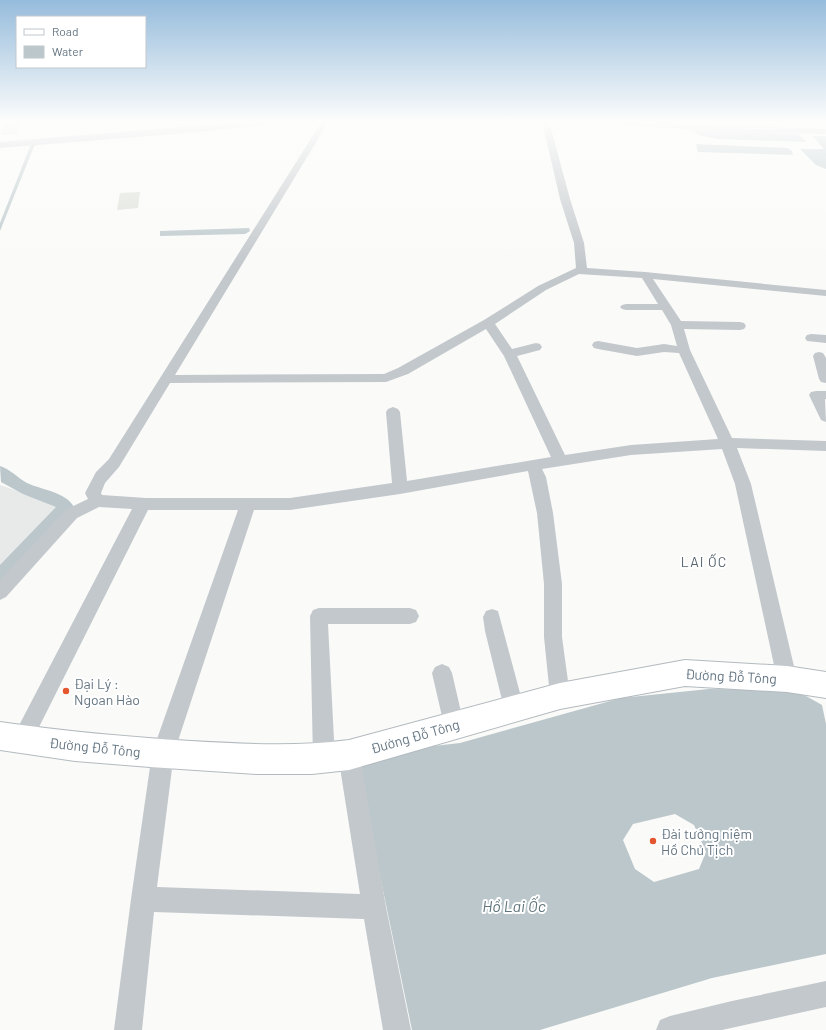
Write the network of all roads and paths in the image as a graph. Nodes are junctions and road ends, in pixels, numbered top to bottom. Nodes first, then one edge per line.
1 (295, 169) edge
2 (558, 169) edge
3 (582, 270) junction
4 (645, 275) junction
5 (826, 293) edge
6 (626, 307) dead end
7 (665, 307) junction
8 (488, 323) junction
9 (676, 325) junction
10 (740, 326) dead end
11 (811, 338) dead end
12 (826, 339) edge
13 (598, 345) dead end
14 (536, 348) dead end
15 (684, 350) junction
16 (509, 354) junction
17 (819, 356) dead end
18 (165, 379) junction
19 (826, 379) edge
20 (826, 395) edge
21 (393, 412) dead end
22 (826, 417) edge
23 (728, 444) junction
24 (826, 446) edge
25 (560, 460) junction
26 (533, 465) junction
27 (400, 488) junction
28 (97, 501) junction
29 (143, 504) junction
30 (248, 504) junction
31 (0, 592) edge
32 (410, 616) dead end
33 (492, 617) dead end
34 (442, 673) dead end
35 (787, 679) junction
36 (826, 685) edge
37 (560, 696) junction
38 (514, 708) junction
39 (454, 725) junction
40 (11, 738) edge
41 (164, 754) junction
42 (336, 757) junction
43 (143, 899) junction
44 (374, 907) junction
45 (826, 994) edge
46 (128, 1030) edge
47 (397, 1030) edge
48 (670, 1030) edge

1 - 18 street
2 - 3 street
3 - 4 street
3 - 8 street
4 - 5 street
4 - 7 street
6 - 7 street
7 - 9 street
8 - 16 street
8 - 18 street
9 - 10 street
9 - 15 street
11 - 12 street
13 - 15 street
14 - 16 street
15 - 23 street
16 - 25 street
17 - 19 street
18 - 28 street
20 - 22 street
21 - 27 street
23 - 24 street
23 - 25 street
23 - 35 street
25 - 26 street
26 - 27 street
26 - 37 street
27 - 30 street
28 - 29 street
28 - 31 street
29 - 30 street
29 - 40 street
30 - 41 street
32 - 42 street
33 - 38 street
34 - 39 street
35 - 36 main road, Đường Đỗ Tông
35 - 37 main road, Đường Đỗ Tông
37 - 38 main road, Đường Đỗ Tông
38 - 39 main road, Đường Đỗ Tông
39 - 42 main road, Đường Đỗ Tông
40 - 41 main road, Đường Đỗ Tông
41 - 42 main road, Đường Đỗ Tông
41 - 43 street
42 - 44 street
43 - 44 street
43 - 46 street
44 - 47 street
45 - 48 street

